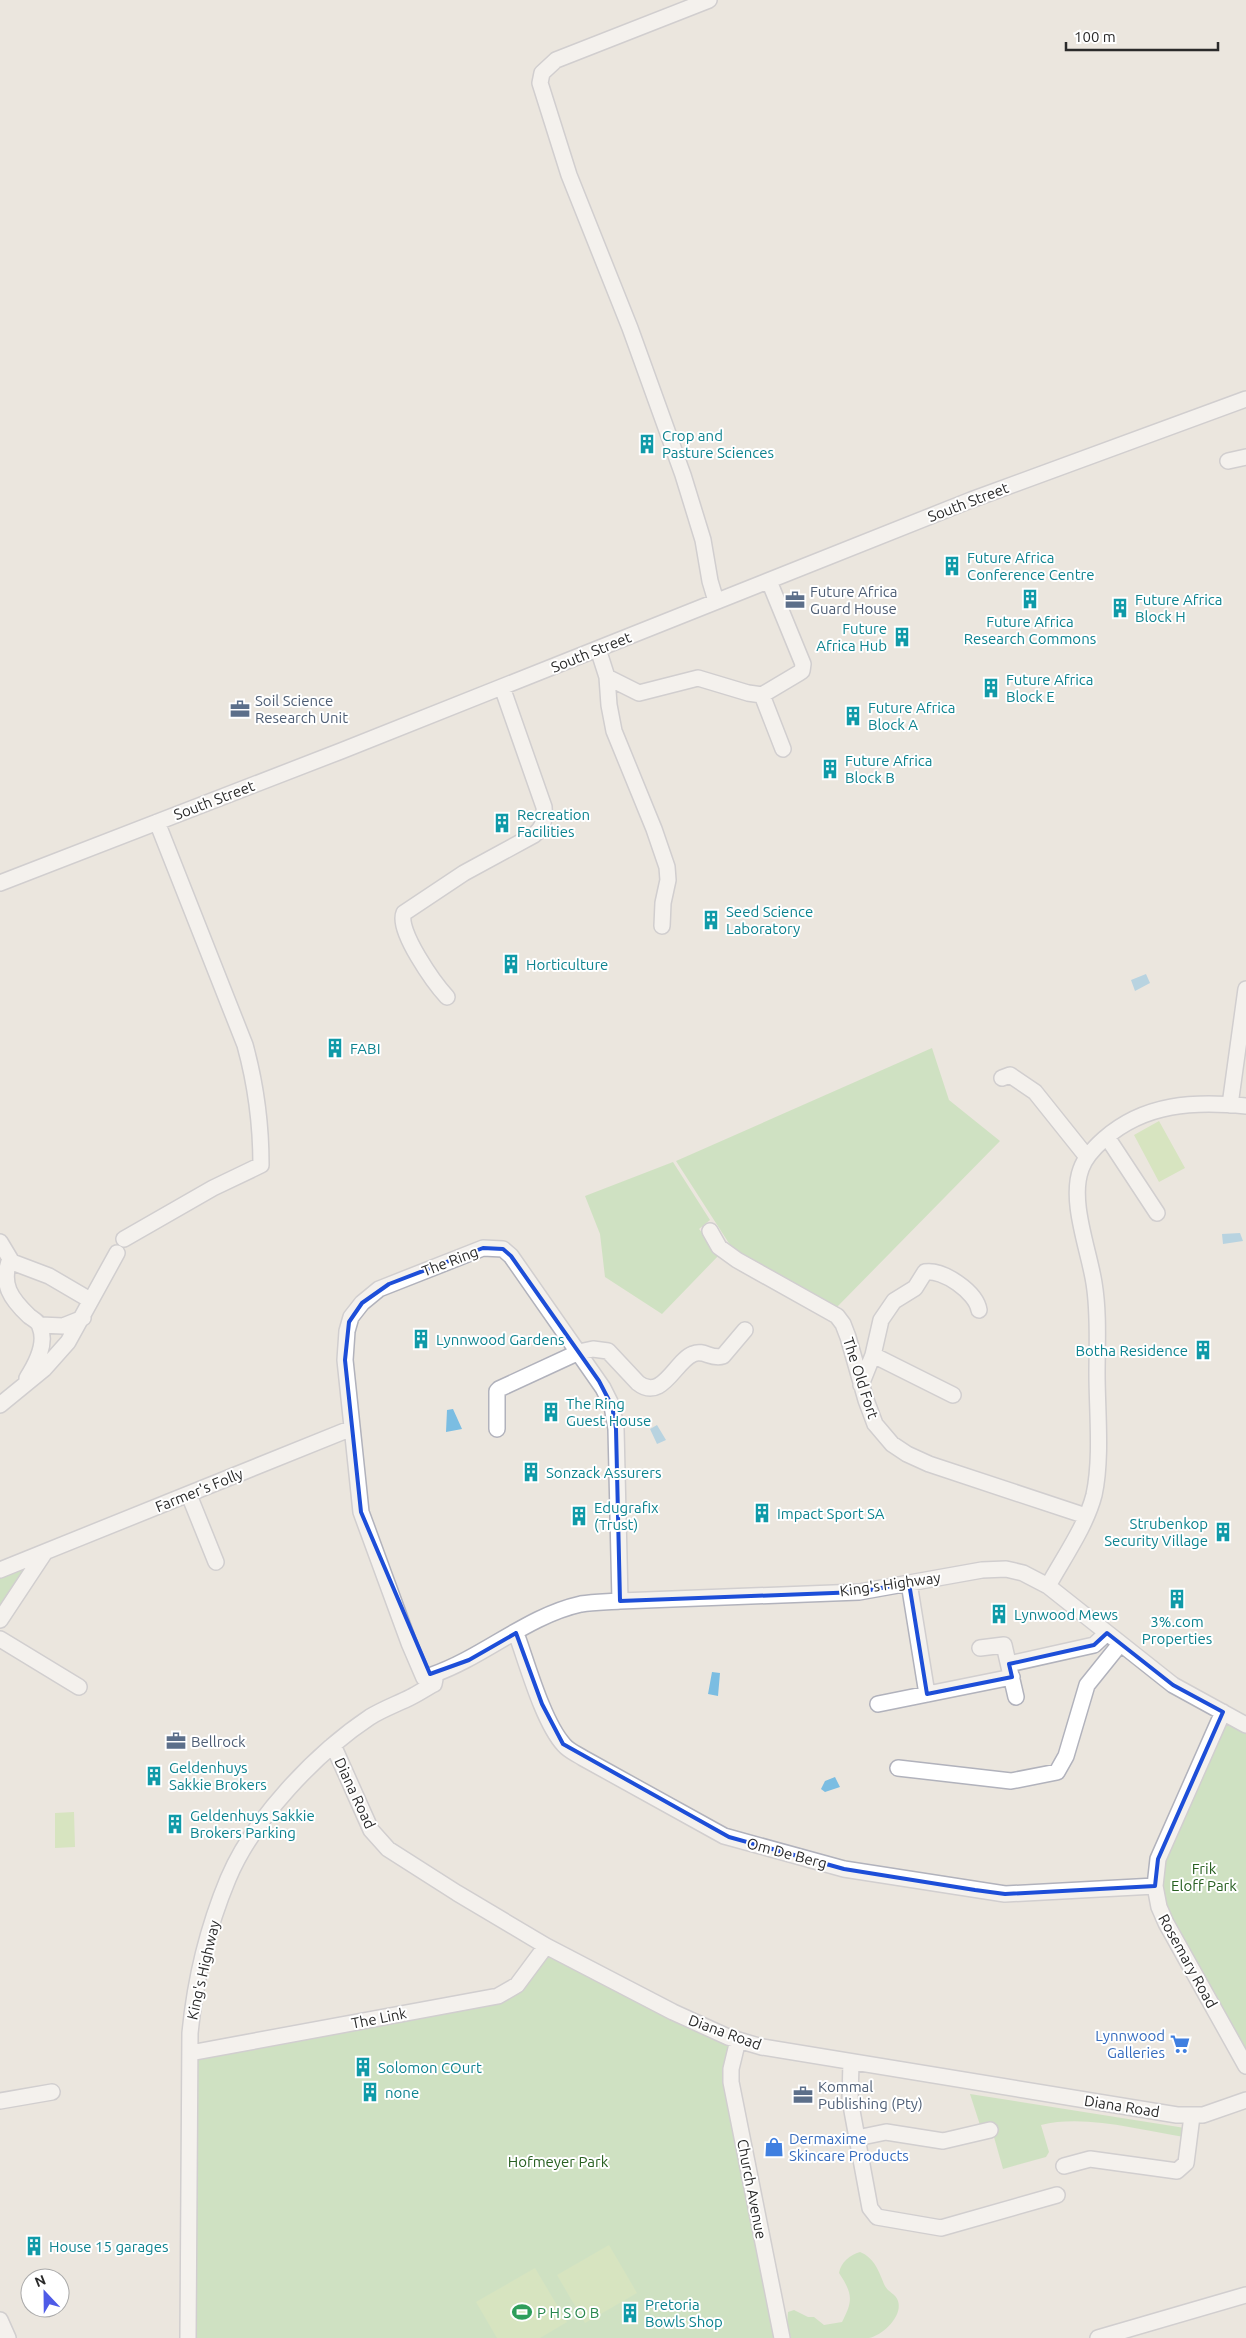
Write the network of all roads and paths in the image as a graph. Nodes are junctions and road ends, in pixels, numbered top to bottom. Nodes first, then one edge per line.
1 (709, 0) edge
2 (1246, 399) edge
3 (1246, 457) edge
4 (1228, 461) dead end
5 (769, 580) junction
6 (716, 601) junction
7 (598, 649) junction
8 (607, 677) junction
9 (502, 688) junction
10 (762, 695) junction
11 (783, 749) dead end
12 (157, 822) junction
13 (0, 883) edge
14 (662, 926) dead end
15 (1246, 990) edge
16 (448, 997) dead end
17 (1002, 1078) dead end
18 (1230, 1104) junction
19 (1246, 1106) edge
20 (1107, 1136) junction
21 (1087, 1157) junction
22 (1157, 1213) dead end
23 (710, 1230) dead end
24 (124, 1239) dead end
25 (0, 1242) edge
26 (117, 1253) dead end
27 (10, 1259) junction
28 (90, 1300) junction
29 (979, 1310) dead end
30 (83, 1318) junction
31 (40, 1325) junction
32 (745, 1330) dead end
33 (579, 1352) junction
34 (873, 1355) junction
35 (861, 1385) junction
36 (19, 1389) junction
37 (953, 1395) dead end
38 (0, 1405) edge
39 (352, 1428) junction
40 (497, 1429) dead end
41 (189, 1495) junction
42 (1086, 1516) junction
43 (45, 1552) junction
44 (216, 1562) dead end
45 (0, 1570) edge
46 (909, 1583) junction
47 (1048, 1586) junction
48 (620, 1601) junction
49 (0, 1620) edge
50 (407, 1629) junction
51 (516, 1633) junction
52 (1107, 1633) junction
53 (0, 1639) edge
54 (1120, 1644) junction
55 (980, 1648) dead end
56 (1010, 1670) junction
57 (427, 1681) junction
58 (79, 1686) dead end
59 (927, 1694) junction
60 (1016, 1697) dead end
61 (878, 1704) dead end
62 (1222, 1712) junction
63 (1246, 1725) edge
64 (333, 1746) junction
65 (898, 1768) dead end
66 (1155, 1886) junction
67 (546, 1946) junction
68 (738, 2040) junction
69 (190, 2053) junction
70 (851, 2062) junction
71 (1246, 2066) edge
72 (52, 2092) dead end
73 (1246, 2100) edge
74 (0, 2101) edge
75 (1192, 2116) junction
76 (990, 2130) dead end
77 (858, 2138) junction
78 (1064, 2166) dead end
79 (1057, 2195) dead end
80 (1246, 2295) edge
81 (0, 2320) edge
82 (1119, 2335) edge
83 (8, 2338) edge
84 (188, 2338) edge
85 (782, 2338) edge
86 (1098, 2338) edge

1 - 6 street
2 - 5 street, South Street
3 - 4 street
5 - 6 street, South Street
5 - 10 street
6 - 7 street, South Street
7 - 8 street
7 - 9 street, South Street
8 - 10 street
8 - 14 street
9 - 12 street, South Street
9 - 16 street
10 - 11 street
12 - 13 street, South Street
12 - 24 street
15 - 18 street
17 - 21 street
18 - 19 street
18 - 20 street
20 - 21 street
20 - 22 street
21 - 42 street
23 - 35 street, The Old Fort
25 - 27 street
26 - 28 street
27 - 28 street
27 - 31 street
28 - 30 street
29 - 34 street
30 - 31 street
30 - 36 street
31 - 36 street
32 - 33 street
33 - 39 street, The Ring
33 - 40 street
33 - 48 street, The Ring
34 - 35 street
34 - 37 street
35 - 42 street, The Old Fort
36 - 38 street
39 - 41 street, Farmer's Folly
39 - 50 street, The Ring
41 - 43 street, Farmer's Folly
41 - 44 street
42 - 47 street
43 - 45 street, Farmer's Folly
43 - 49 street
46 - 47 street, King's Highway
46 - 48 street, King's Highway
46 - 59 street
47 - 52 street, King's Highway
48 - 51 street, King's Highway
50 - 57 street, The Ring
50 - 57 street
51 - 57 street, King's Highway
51 - 66 street, Om De Berg
52 - 54 street, King's Highway
52 - 56 street
53 - 58 street
54 - 62 street, King's Highway
54 - 65 street
55 - 56 street
56 - 59 street
56 - 60 street
57 - 64 street, King's Highway
59 - 61 street
62 - 63 street, King's Highway
62 - 66 street, Rosemary Road
64 - 67 street, Diana Road
64 - 69 street, King's Highway
66 - 71 street, Rosemary Road
67 - 68 street, Diana Road
67 - 69 street, The Link
68 - 70 street, Diana Road
68 - 85 street, Church Avenue
69 - 84 street, King's Highway
70 - 75 street, Diana Road
70 - 77 street
72 - 74 street
73 - 75 street, Diana Road
75 - 78 street
76 - 77 street
77 - 79 street
80 - 82 street
81 - 83 street
82 - 86 street

